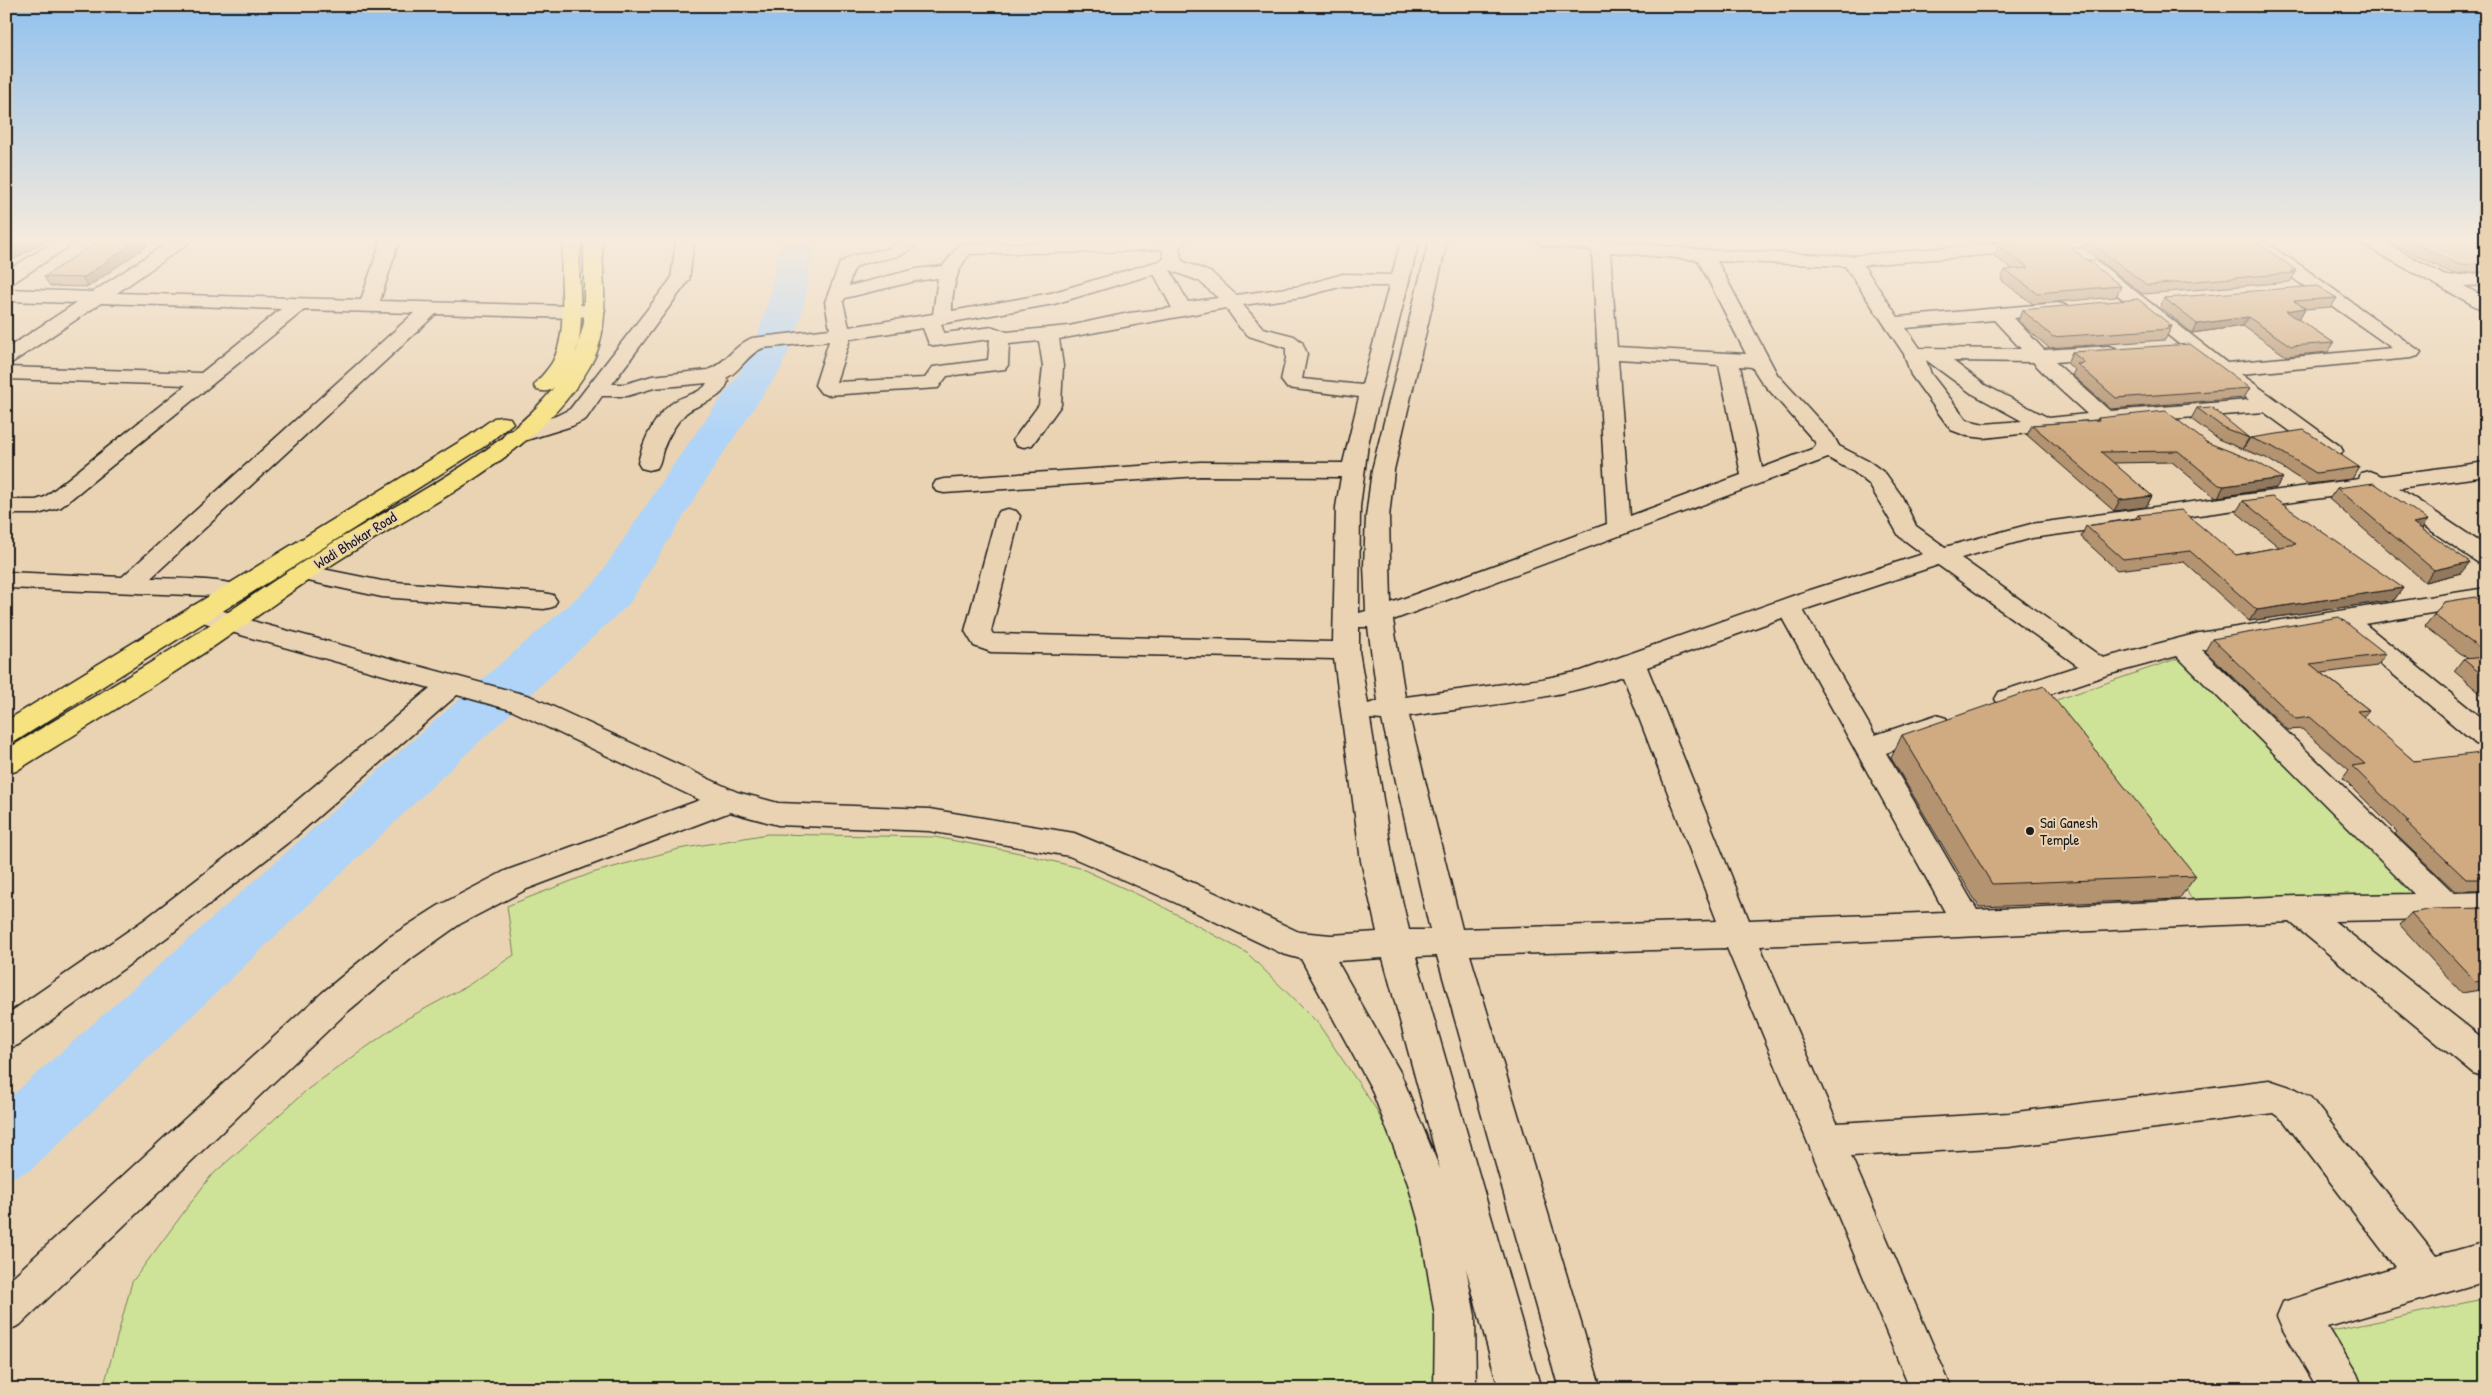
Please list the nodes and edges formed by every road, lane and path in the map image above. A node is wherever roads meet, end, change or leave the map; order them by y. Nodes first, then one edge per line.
1 (82, 306) edge
2 (297, 306) edge
3 (372, 306) edge
4 (581, 306) edge
5 (584, 306) edge
6 (660, 306) edge
7 (835, 306) edge
8 (939, 306) edge
9 (1006, 306) edge
10 (1181, 306) edge
11 (1203, 306) edge
12 (1235, 306) edge
13 (1394, 306) edge
14 (1422, 306) edge
15 (1604, 306) edge
16 (1731, 306) edge
17 (1882, 306) edge
18 (2155, 306) edge
19 (2345, 306) edge
20 (431, 308) junction
21 (2075, 308) edge
22 (1182, 309) junction
23 (583, 311) junction
24 (1999, 314) junction
25 (936, 318) junction
26 (1893, 322) junction
27 (1048, 334) junction
28 (839, 335) junction
29 (1001, 339) junction
30 (2194, 346) junction
31 (2165, 348) edge
32 (2125, 351) edge
33 (1607, 352) junction
34 (1922, 354) junction
35 (2038, 356) junction
36 (6, 358) edge
37 (1728, 359) junction
38 (1758, 361) junction
39 (2224, 369) junction
40 (6, 373) edge
41 (712, 376) junction
42 (206, 379) junction
43 (596, 390) junction
44 (1372, 392) junction
45 (2268, 405) junction
46 (2166, 413) junction
47 (2105, 418) junction
48 (2045, 424) junction
49 (2188, 429) edge
50 (514, 437) junction
51 (1024, 440) dead end
52 (1826, 449) junction
53 (649, 463) dead end
54 (2486, 469) edge
55 (1353, 470) junction
56 (2278, 477) edge
57 (1753, 479) junction
58 (2375, 482) junction
59 (944, 486) dead end
60 (2301, 492) junction
61 (6, 507) edge
62 (1008, 516) dead end
63 (1619, 529) junction
64 (1941, 556) junction
65 (2486, 557) edge
66 (304, 573) junction
67 (6, 580) edge
68 (128, 585) junction
69 (235, 592) junction
70 (2486, 596) edge
71 (544, 601) dead end
72 (1789, 608) junction
73 (200, 612) junction
74 (1380, 616) junction
75 (2342, 618) junction
76 (233, 621) junction
77 (1346, 637) junction
78 (2182, 646) junction
79 (1632, 663) junction
80 (2099, 668) junction
81 (466, 688) junction
82 (1988, 707) edge
83 (1393, 710) junction
84 (1355, 712) junction
85 (1961, 716) edge
86 (6, 734) edge
87 (2486, 736) edge
88 (1869, 748) junction
89 (6, 764) edge
90 (729, 801) junction
91 (2486, 905) edge
92 (2447, 906) junction
93 (2296, 909) junction
94 (1968, 924) junction
95 (1738, 934) junction
96 (1449, 943) junction
97 (1396, 944) junction
98 (1311, 946) junction
99 (6, 1034) edge
100 (2486, 1062) edge
101 (1826, 1141) junction
102 (2486, 1261) edge
103 (2427, 1278) junction
104 (6, 1312) edge
105 (1455, 1389) edge
106 (1520, 1389) edge
107 (1580, 1389) edge
108 (1931, 1389) edge
109 (2342, 1389) edge

1 - 36 street
2 - 42 street
3 - 20 street
4 - 23 main road, Wadi Bhokar Road
5 - 23 main road, Wadi Bhokar Road
6 - 43 street
7 - 28 street
8 - 25 street
9 - 25 street
10 - 22 street
11 - 22 street
12 - 44 street
13 - 44 street
14 - 74 street
15 - 33 street
16 - 38 street
17 - 26 street
18 - 30 street
19 - 39 street
20 - 23 street
20 - 68 street
21 - 24 street
22 - 27 street
23 - 50 main road, Wadi Bhokar Road
23 - 69 main road, Wadi Bhokar Road
24 - 26 street
24 - 35 street
25 - 28 street
25 - 29 street
26 - 34 street
27 - 29 street
27 - 51 street
28 - 29 street
28 - 41 street
30 - 31 street
30 - 39 street
32 - 35 street
33 - 37 street
33 - 63 street
34 - 35 street
34 - 48 street
34 - 48 street
35 - 47 street
37 - 38 street
37 - 57 street
38 - 52 street
39 - 45 street
40 - 42 street
41 - 43 street
41 - 53 street
42 - 61 street
43 - 50 street
44 - 55 street
45 - 46 street
45 - 58 street
46 - 47 street
46 - 49 street
47 - 48 street
50 - 66 main road, Wadi Bhokar Road
52 - 57 street
52 - 64 street
54 - 58 street
55 - 59 street
55 - 77 street
56 - 60 street
57 - 63 street
58 - 60 street
58 - 65 street
60 - 64 street
62 - 77 street
63 - 74 street
64 - 72 street
64 - 80 street
66 - 71 street
66 - 76 main road, Wadi Bhokar Road
67 - 68 street
68 - 69 street
69 - 73 main road, Wadi Bhokar Road
70 - 75 street
72 - 79 street
72 - 88 street
73 - 76 street
73 - 86 main road, Wadi Bhokar Road
74 - 77 street
74 - 83 street
75 - 78 street
75 - 87 street
76 - 81 street
76 - 89 main road, Wadi Bhokar Road
77 - 84 street
78 - 80 street
78 - 92 street
79 - 83 street
79 - 95 street
80 - 82 street
81 - 90 street
81 - 99 street
83 - 84 street
83 - 96 street
84 - 97 street
85 - 88 street
88 - 94 street
90 - 98 street
90 - 104 street
91 - 92 street
92 - 93 street
93 - 94 street
93 - 100 street
94 - 95 street
95 - 96 street
95 - 101 street
96 - 97 street
96 - 107 street
97 - 98 street
97 - 106 street
98 - 105 street
101 - 103 street
101 - 108 street
102 - 103 street
103 - 109 street

